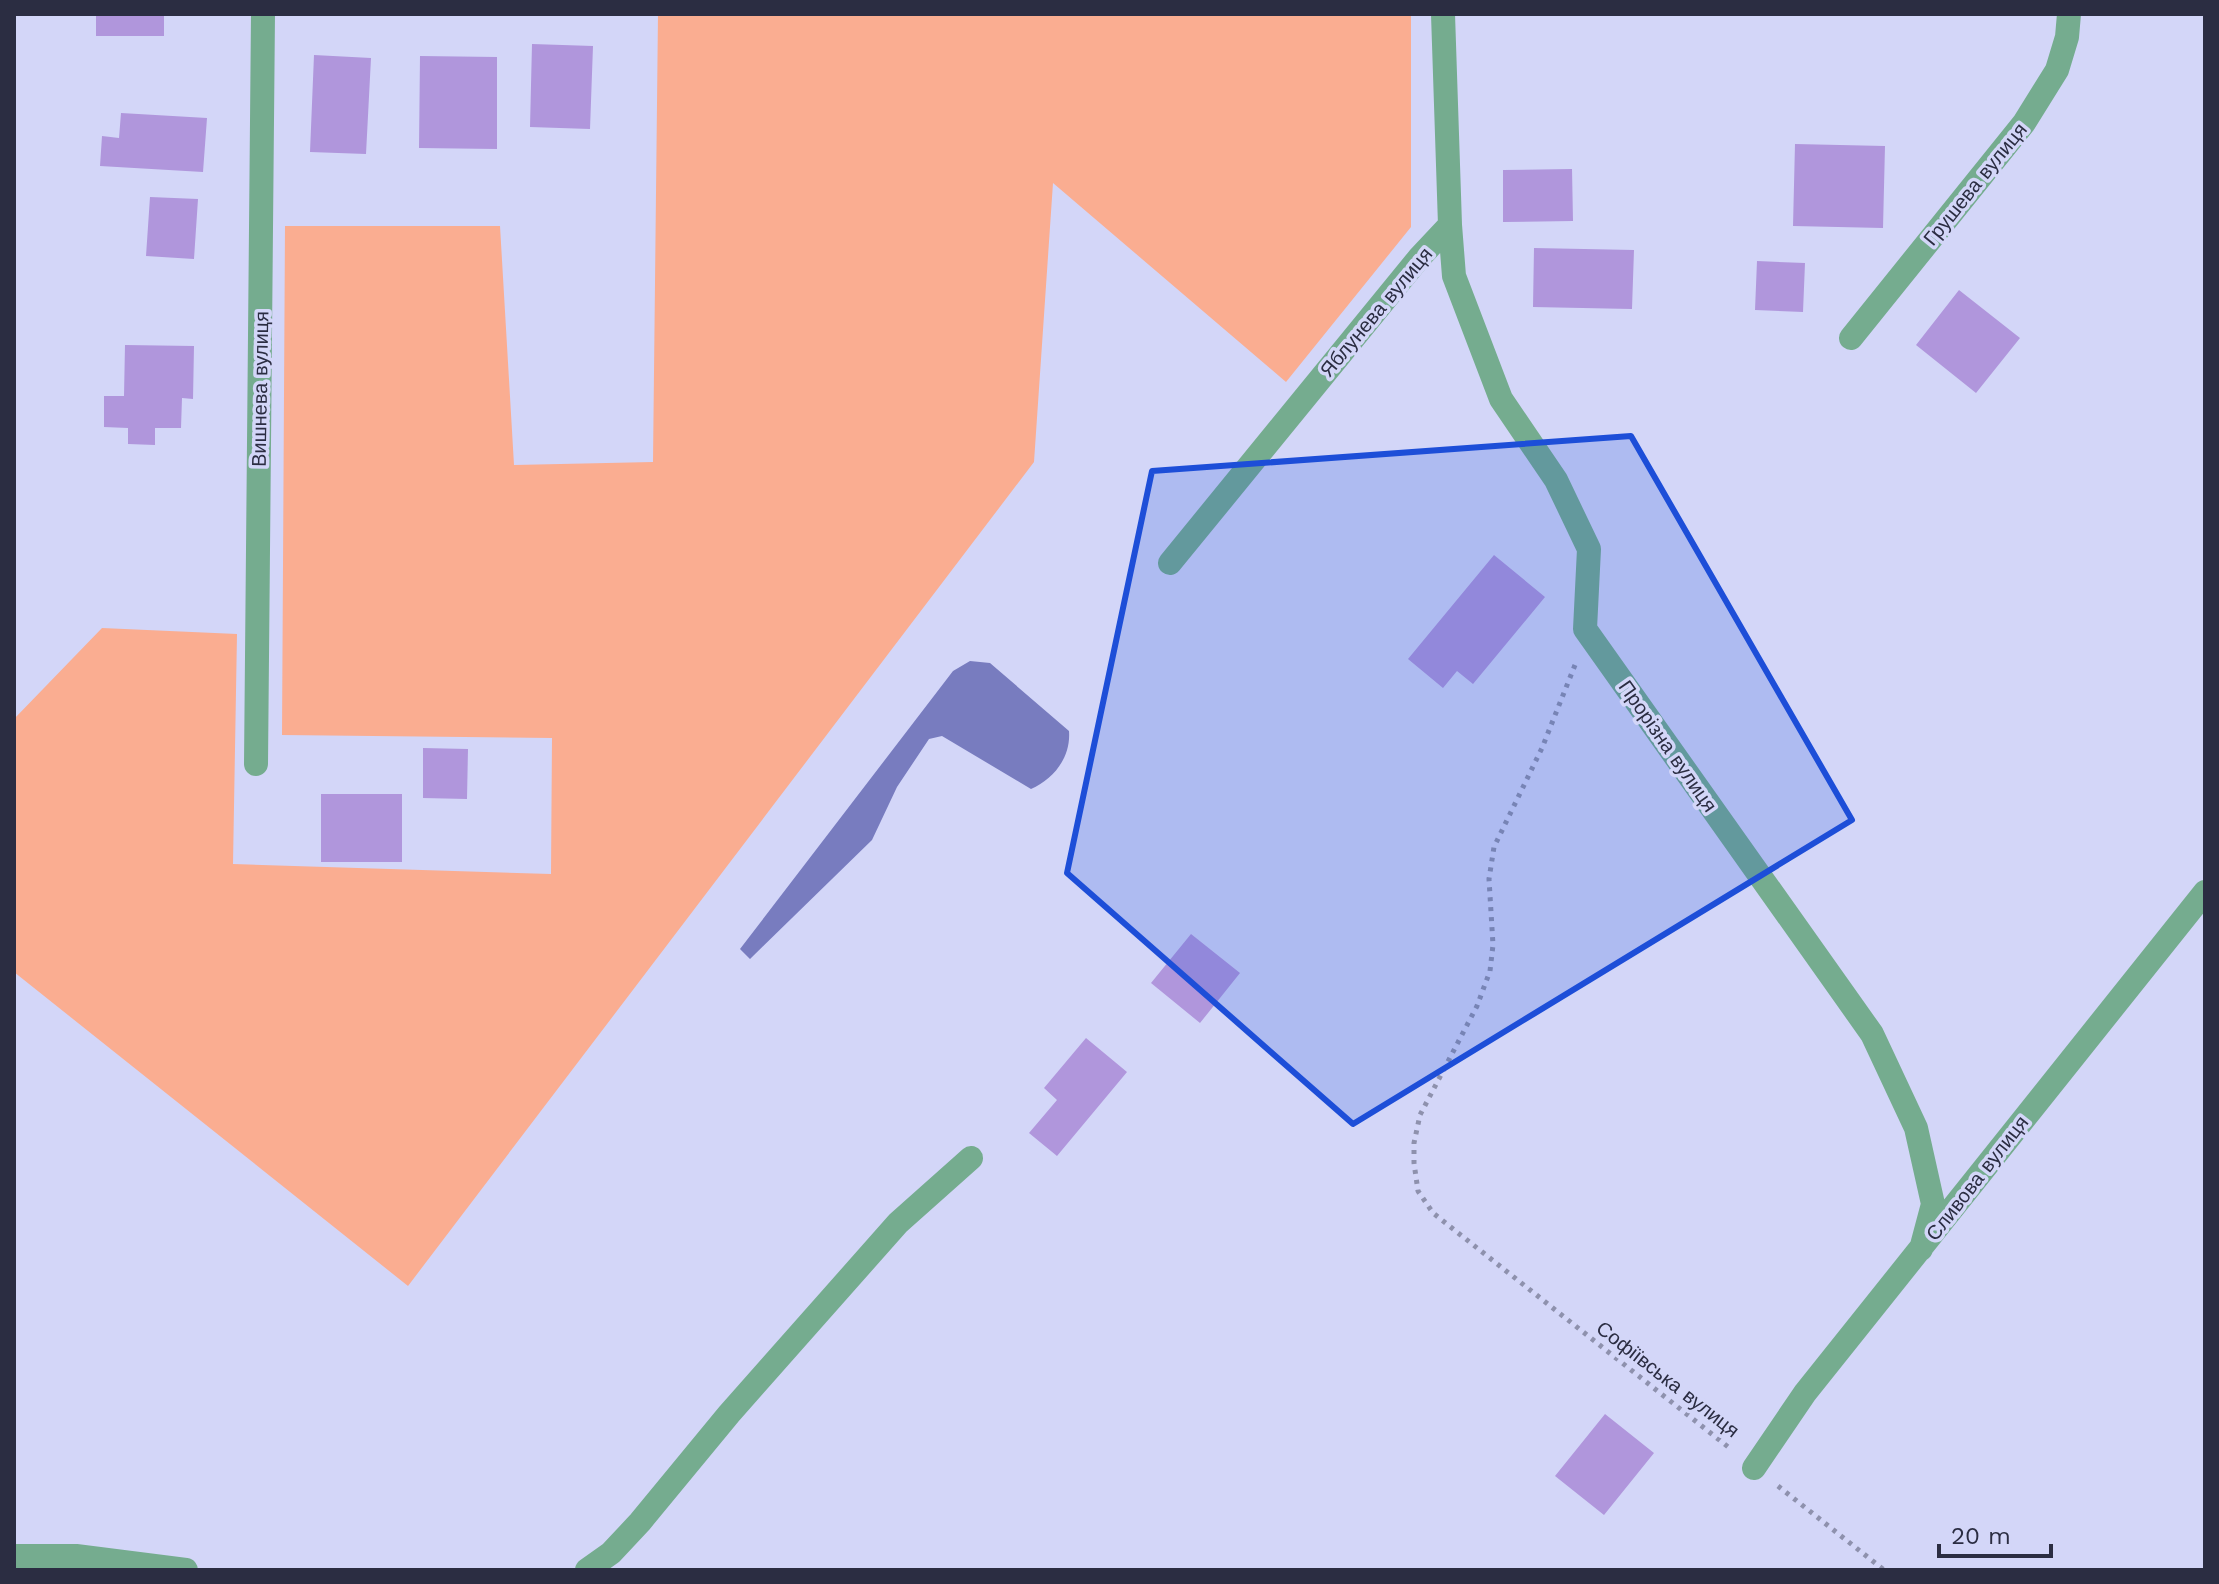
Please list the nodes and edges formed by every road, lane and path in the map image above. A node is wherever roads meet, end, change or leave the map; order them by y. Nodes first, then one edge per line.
1 (263, 14) edge
2 (1443, 14) edge
3 (2069, 14) edge
4 (1450, 225) junction
5 (1851, 338) dead end
6 (1170, 563) dead end
7 (1585, 629) junction
8 (256, 764) dead end
9 (2205, 892) edge
10 (971, 1158) dead end
11 (1921, 1249) junction
12 (1754, 1468) junction
13 (14, 1556) edge
14 (186, 1570) edge
15 (587, 1570) edge
16 (1884, 1570) edge

1 - 8 street, Вишнева вулиця
2 - 4 street
3 - 5 street, Грушева вулиця
4 - 6 street, Яблунева вулиця
4 - 7 street
7 - 11 street, Прорізна вулиця
7 - 12 path, Софіївська вулиця
9 - 11 street, Сливова вулиця
10 - 15 street
11 - 12 street, Сливова вулиця
12 - 16 path, Софіївська вулиця
13 - 14 street

